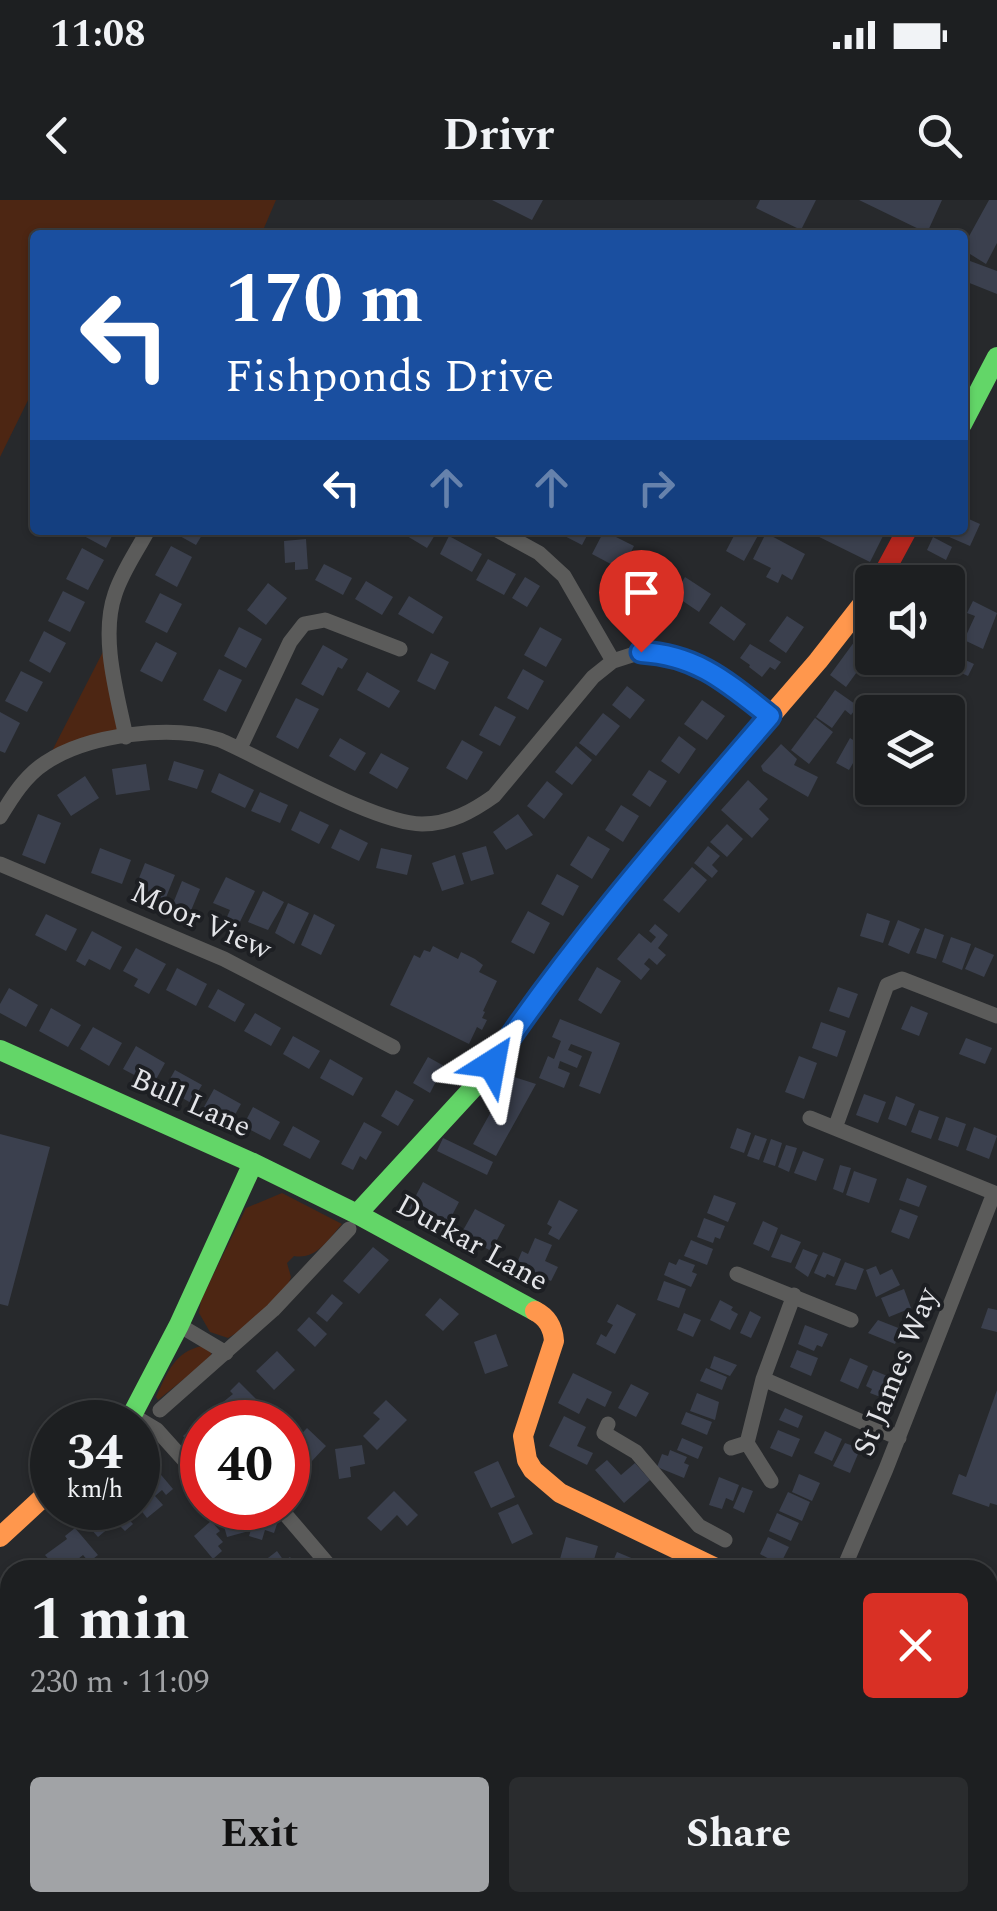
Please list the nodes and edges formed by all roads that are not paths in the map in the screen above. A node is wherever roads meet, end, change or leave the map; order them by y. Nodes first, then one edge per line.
1 (997, 357) edge
2 (968, 413) edge
3 (145, 535) edge
4 (506, 535) edge
5 (905, 535) edge
6 (888, 565) edge
7 (855, 613) edge
8 (402, 650) dead end
9 (613, 661) junction
10 (770, 716) junction
11 (126, 737) junction
12 (240, 748) junction
13 (0, 817) edge
14 (0, 864) edge
15 (997, 1016) edge
16 (393, 1047) dead end
17 (0, 1050) edge
18 (810, 1118) dead end
19 (836, 1128) junction
20 (252, 1163) junction
21 (996, 1193) edge
22 (353, 1222) junction
23 (294, 1261) dead end
24 (309, 1274) junction
25 (737, 1274) dead end
26 (794, 1295) junction
27 (851, 1320) dead end
28 (179, 1325) junction
29 (226, 1353) junction
30 (763, 1379) junction
31 (138, 1400) edge
32 (160, 1410) dead end
33 (608, 1424) dead end
34 (160, 1433) edge
35 (899, 1438) junction
36 (180, 1456) edge
37 (771, 1481) dead end
38 (30, 1509) edge
39 (699, 1526) junction
40 (301, 1531) joint
41 (0, 1537) edge
42 (726, 1540) dead end
43 (287, 1544) dead end
44 (684, 1554) junction
45 (325, 1560) edge
46 (698, 1560) edge
47 (847, 1560) edge

1 - 2 street
3 - 11 street
4 - 9 street
5 - 6 street
7 - 10 street
8 - 12 street
9 - 10 street
9 - 12 street
10 - 22 street
11 - 12 street
11 - 13 street
14 - 16 street, Moor View
15 - 19 street
17 - 20 street, Bull Lane
18 - 19 street
19 - 21 street
20 - 22 street, Bull Lane
20 - 28 street
21 - 35 street, St James Way
22 - 24 street
22 - 44 street, Durkar Lane
23 - 24 street
24 - 29 street
25 - 26 street
26 - 27 street
26 - 30 street
28 - 29 street
28 - 31 street
29 - 32 street
30 - 35 street
30 - 37 street
33 - 39 street
34 - 36 street
35 - 47 street, St James Way
38 - 41 street
39 - 42 street
39 - 44 street
40 - 43 street
40 - 45 street
44 - 46 street, Durkar Lane

